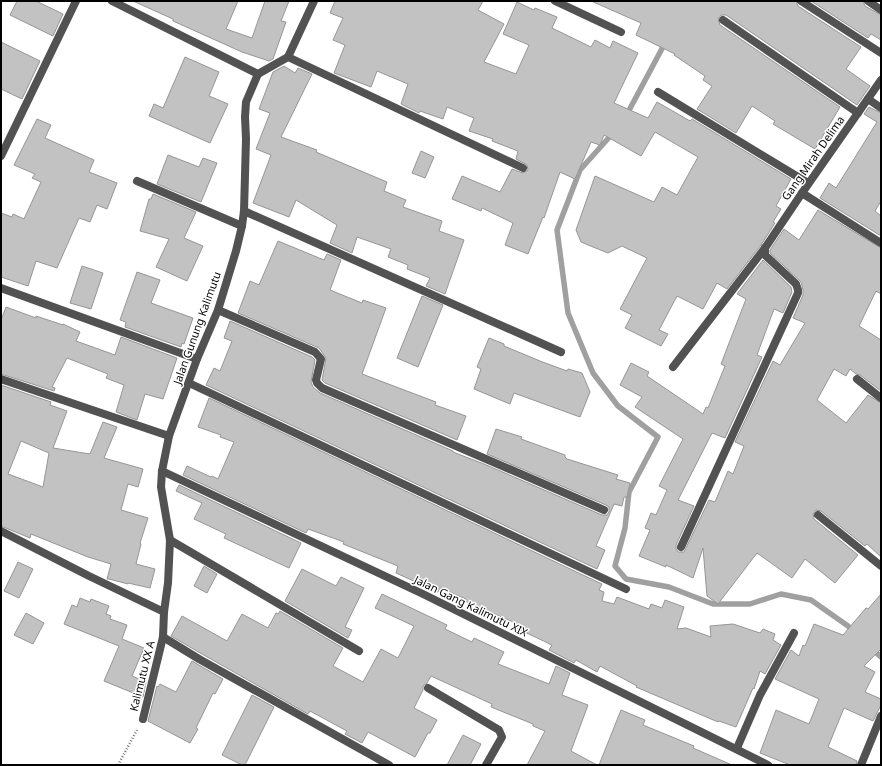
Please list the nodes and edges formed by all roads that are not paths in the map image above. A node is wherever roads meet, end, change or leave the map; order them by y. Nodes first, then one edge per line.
1 (76, 1) edge
2 (112, 1) edge
3 (314, 1) edge
4 (555, 1) edge
5 (801, 1) edge
6 (868, 1) edge
7 (881, 10) edge
8 (723, 20) dead end
9 (621, 32) dead end
10 (881, 53) edge
11 (288, 57) junction
12 (258, 74) junction
13 (881, 80) edge
14 (658, 92) dead end
15 (868, 99) junction
16 (881, 108) edge
17 (858, 113) junction
18 (1, 156) edge
19 (523, 168) dead end
20 (137, 181) dead end
21 (808, 183) junction
22 (802, 193) junction
23 (244, 211) junction
24 (242, 226) junction
25 (881, 243) edge
26 (764, 248) junction
27 (1, 288) edge
28 (218, 310) junction
29 (561, 352) dead end
30 (197, 359) junction
31 (673, 367) dead end
32 (1, 379) edge
33 (857, 379) dead end
34 (189, 383) junction
35 (881, 398) edge
36 (168, 436) junction
37 (162, 471) junction
38 (604, 510) dead end
39 (818, 515) dead end
40 (1, 531) edge
41 (170, 540) junction
42 (681, 547) dead end
43 (881, 566) edge
44 (626, 589) dead end
45 (164, 612) junction
46 (794, 633) dead end
47 (163, 637) junction
48 (360, 651) dead end
49 (428, 688) dead end
50 (881, 716) edge
51 (143, 720) road end
52 (737, 748) junction
53 (389, 765) edge
54 (486, 765) edge
55 (768, 765) edge
56 (861, 765) edge

1 - 18 street
2 - 12 street
3 - 11 street
4 - 9 street
5 - 10 street
6 - 7 street
8 - 17 street
11 - 12 street
11 - 19 street
12 - 23 street, Jalan Gunung Kalimutu
13 - 15 street, Gang Mirah Delima
14 - 21 street
15 - 16 street
15 - 17 street, Gang Mirah Delima
17 - 21 street, Gang Mirah Delima
20 - 24 street
21 - 22 street, Gang Mirah Delima
22 - 25 street
22 - 26 street, Gang Mirah Delima
23 - 24 street, Jalan Gunung Kalimutu
23 - 29 street
24 - 28 street, Jalan Gunung Kalimutu
26 - 31 street, Gang Mirah Delima
26 - 42 street
27 - 30 street
28 - 30 street, Jalan Gunung Kalimutu
28 - 38 street
30 - 34 street, Jalan Gunung Kalimutu
32 - 36 street
33 - 35 street
34 - 36 street, Jalan Gunung Kalimutu
34 - 44 street
36 - 37 street, Jalan Gunung Kalimutu
37 - 41 street, Jalan Gunung Kalimutu
37 - 52 street, Jalan Gang Kalimutu XIX
39 - 43 street
40 - 45 street
41 - 45 street, Jalan Gunung Kalimutu
41 - 48 street
45 - 47 street, Jalan Gunung Kalimutu
46 - 52 street
47 - 51 street, Kalimutu XX A
47 - 53 street
49 - 54 street
50 - 56 street
52 - 55 street, Jalan Gang Kalimutu XIX

